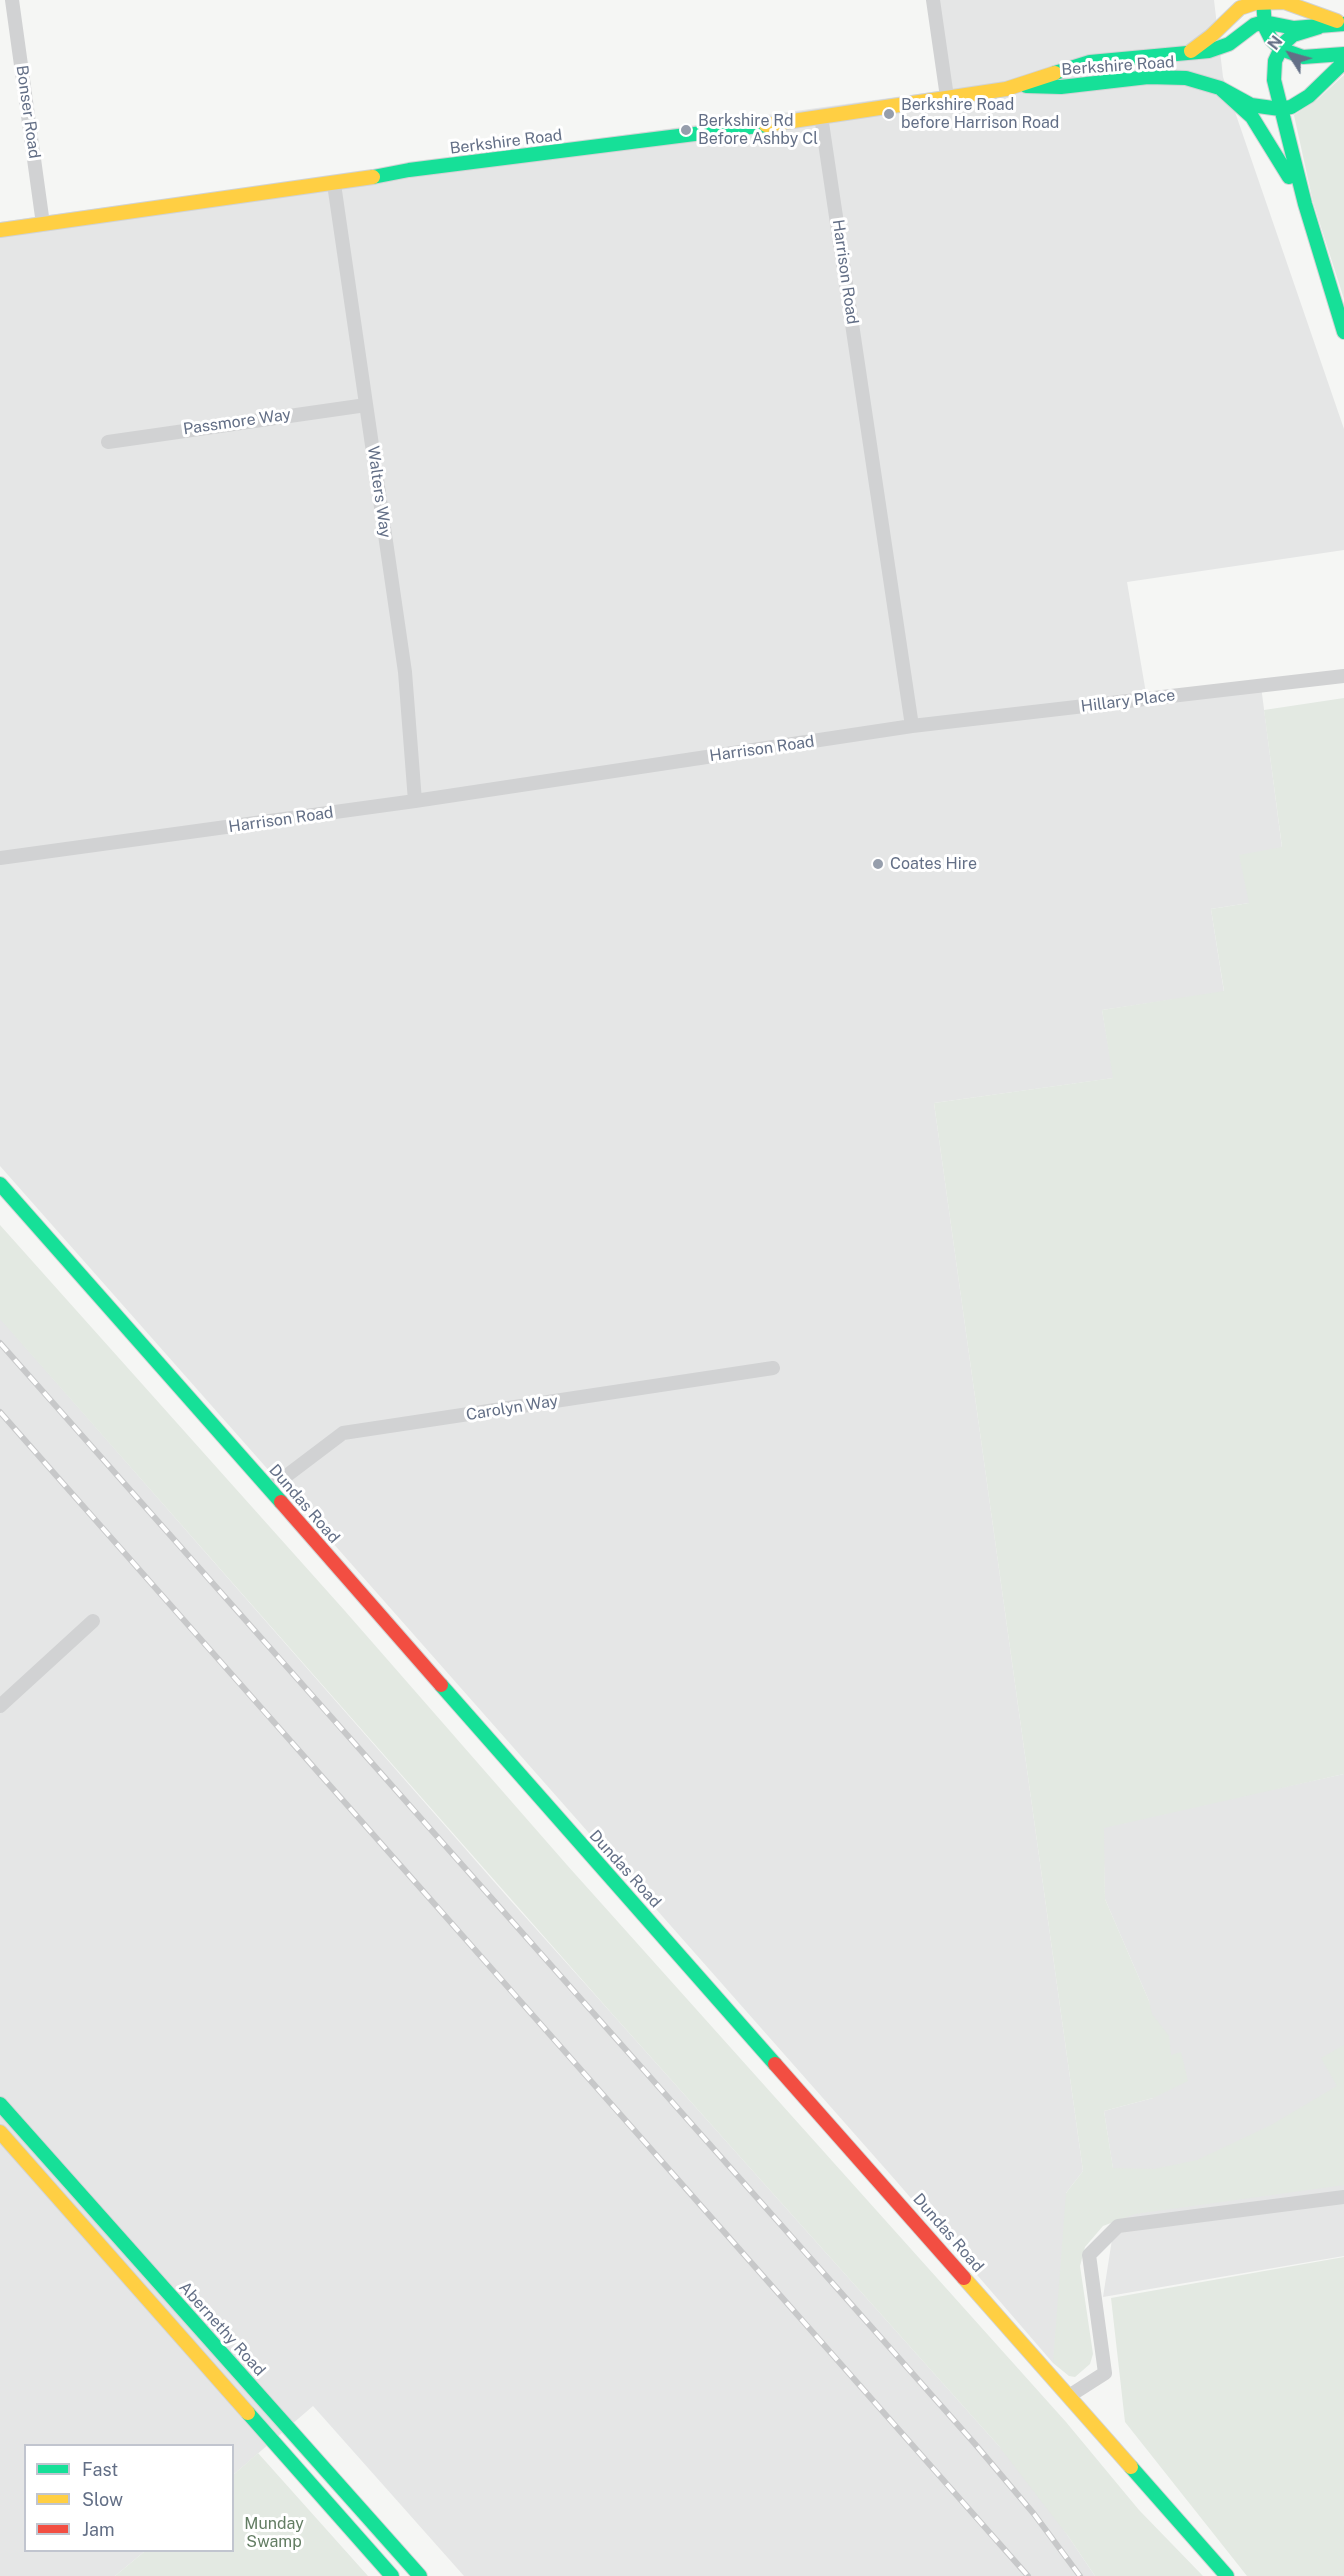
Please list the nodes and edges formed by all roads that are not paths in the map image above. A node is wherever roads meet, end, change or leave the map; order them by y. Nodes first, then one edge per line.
1 (12, 0) edge
2 (933, 0) edge
3 (1255, 2) edge
4 (1264, 22) junction
5 (1344, 23) edge
6 (1318, 27) junction
7 (1280, 47) junction
8 (1189, 52) junction
9 (1344, 54) edge
10 (1344, 62) edge
11 (1015, 85) junction
12 (1220, 88) junction
13 (947, 97) junction
14 (1280, 109) junction
15 (821, 116) junction
16 (334, 184) junction
17 (1305, 204) junction
18 (43, 224) junction
19 (0, 230) edge
20 (1344, 332) edge
21 (366, 405) junction
22 (108, 442) dead end
23 (1344, 676) edge
24 (912, 726) junction
25 (415, 801) junction
26 (0, 858) edge
27 (0, 1184) edge
28 (773, 1368) dead end
29 (269, 1489) junction
30 (93, 1621) dead end
31 (0, 1706) edge
32 (0, 2104) edge
33 (0, 2132) edge
34 (1344, 2197) edge
35 (1069, 2396) junction
36 (393, 2576) edge
37 (420, 2576) edge
38 (1227, 2576) edge

1 - 18 street, Bonser Road
2 - 13 street
3 - 4 main road
3 - 5 main road
3 - 8 main road, Berkshire Road
4 - 6 main road
4 - 7 main road
4 - 8 main road, Berkshire Road
5 - 6 main road
6 - 7 main road
7 - 9 main road
7 - 14 main road
8 - 11 main road, Berkshire Road
10 - 14 main road
11 - 12 main road, Berkshire Road
11 - 13 main road, Berkshire Road
12 - 14 main road, Berkshire Road
12 - 17 main road
13 - 15 main road, Berkshire Road
14 - 17 main road
15 - 16 main road, Berkshire Road
15 - 24 street, Harrison Road
16 - 18 main road, Berkshire Road
16 - 21 street, Walters Way
17 - 20 main road
18 - 19 main road, Berkshire Road
21 - 22 street, Passmore Way
21 - 25 street, Walters Way
23 - 24 street, Hillary Place
24 - 25 street, Harrison Road
25 - 26 street, Harrison Road
27 - 29 main road, Dundas Road
28 - 29 street, Carolyn Way
29 - 35 main road, Dundas Road
30 - 31 street
32 - 37 main road, Abernethy Road
33 - 36 main road
34 - 35 street
35 - 38 main road, Dundas Road

